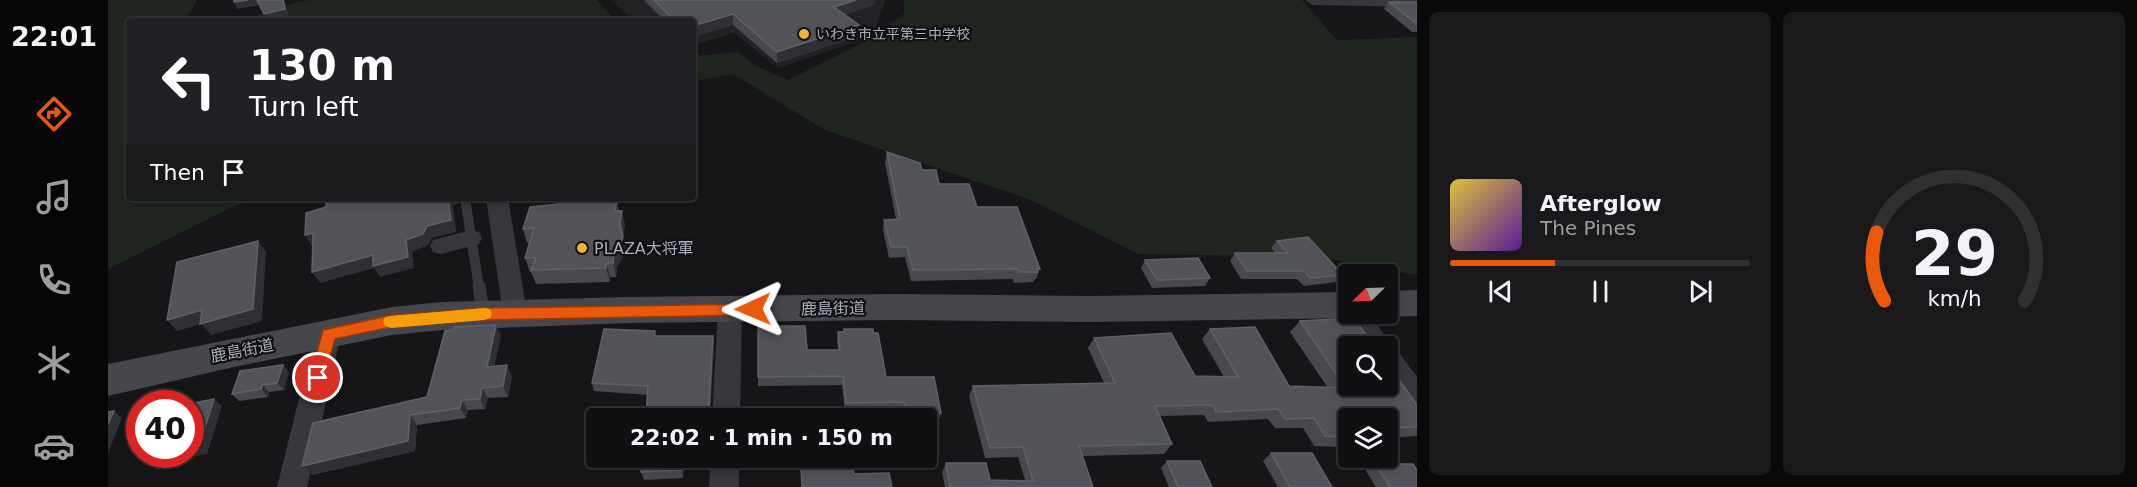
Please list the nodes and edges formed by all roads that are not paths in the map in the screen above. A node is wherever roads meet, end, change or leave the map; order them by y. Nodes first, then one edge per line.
1 (1313, 0) edge
2 (1417, 2) edge
3 (465, 201) edge
4 (497, 201) edge
5 (471, 238) junction
6 (434, 246) dead end
7 (1417, 303) edge
8 (1398, 304) edge
9 (1338, 305) edge
10 (730, 310) junction
11 (499, 314) junction
12 (1362, 324) edge
13 (328, 334) junction
14 (1371, 336) edge
15 (1398, 372) edge
16 (108, 380) edge
17 (1417, 398) edge
18 (726, 408) edge
19 (725, 468) edge
20 (292, 487) edge
21 (724, 487) edge

1 - 2 street
3 - 5 lane
4 - 11 street
5 - 6 street
5 - 11 lane
7 - 8 street
9 - 10 street, 鹿島街道
10 - 11 street, 鹿島街道
10 - 18 street
11 - 13 street, 鹿島街道
12 - 14 street
13 - 16 street, 鹿島街道
13 - 20 street
15 - 17 street
19 - 21 street

